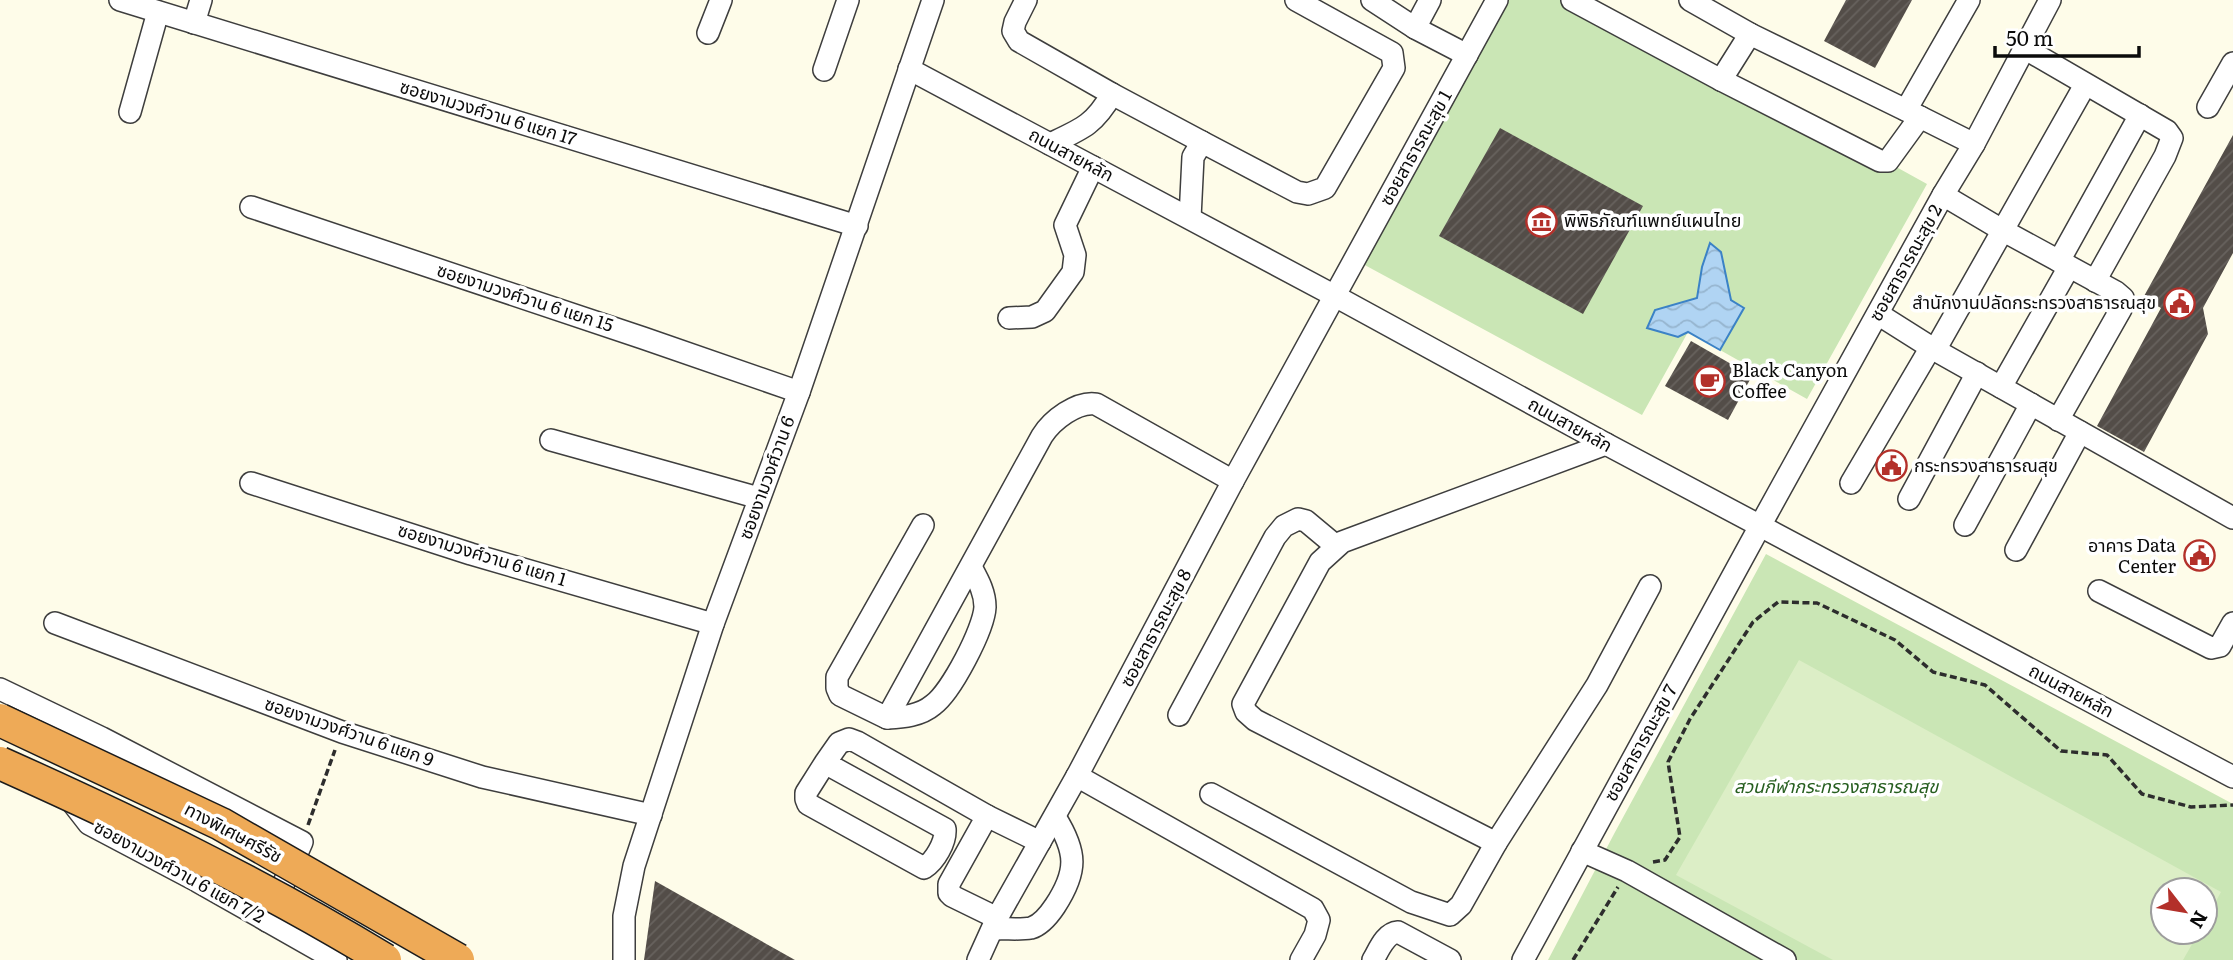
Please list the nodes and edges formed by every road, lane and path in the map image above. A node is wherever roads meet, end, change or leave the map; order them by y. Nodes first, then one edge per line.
1 (120, 0) edge
2 (201, 0) edge
3 (720, 0) edge
4 (848, 0) edge
5 (933, 0) edge
6 (1026, 0) edge
7 (1296, 0) edge
8 (1372, 0) edge
9 (1430, 0) edge
10 (1497, 0) edge
11 (1572, 0) edge
12 (1690, 0) edge
13 (1969, 0) edge
14 (2050, 0) edge
15 (159, 12) junction
16 (194, 23) junction
17 (1415, 27) junction
18 (708, 33) dead end
19 (1750, 34) junction
20 (2024, 48) junction
21 (1467, 55) junction
22 (2233, 63) edge
23 (909, 69) junction
24 (824, 70) dead end
25 (1721, 80) junction
26 (2085, 85) junction
27 (1112, 94) junction
28 (2208, 107) dead end
29 (130, 112) dead end
30 (1913, 113) junction
31 (2140, 115) junction
32 (1202, 142) junction
33 (1050, 144) junction
34 (1974, 144) junction
35 (1093, 167) junction
36 (1943, 195) junction
37 (251, 207) dead end
38 (1190, 218) junction
39 (857, 226) junction
40 (2002, 230) junction
41 (2064, 264) junction
42 (2095, 281) junction
43 (1335, 296) junction
44 (1878, 314) junction
45 (1009, 317) dead end
46 (1933, 349) junction
47 (1977, 373) junction
48 (2001, 387) junction
49 (799, 392) junction
50 (2031, 404) junction
51 (2059, 419) junction
52 (2080, 432) junction
53 (551, 440) dead end
54 (1606, 444) junction
55 (1233, 481) junction
56 (251, 483) dead end
57 (1851, 483) dead end
58 (759, 498) junction
59 (1909, 499) dead end
60 (2233, 518) edge
61 (923, 525) dead end
62 (1965, 525) dead end
63 (1760, 526) junction
64 (1336, 546) junction
65 (2016, 550) dead end
66 (971, 566) junction
67 (1650, 586) dead end
68 (2099, 591) dead end
69 (55, 623) dead end
70 (2233, 623) edge
71 (713, 624) junction
72 (0, 689) edge
73 (1179, 715) dead end
74 (887, 718) junction
75 (0, 720) edge
76 (342, 732) junction
77 (0, 747) edge
78 (0, 763) edge
79 (825, 763) junction
80 (1077, 776) junction
81 (2233, 778) edge
82 (1211, 794) dead end
83 (2233, 805) edge
84 (651, 815) junction
85 (986, 816) junction
86 (1055, 817) junction
87 (1680, 837) dead end
88 (302, 842) junction
89 (1040, 842) junction
90 (1496, 843) junction
91 (1583, 851) junction
92 (267, 921) junction
93 (995, 923) junction
94 (1439, 958) edge
95 (336, 960) edge
96 (385, 960) edge
97 (458, 960) edge
98 (624, 960) edge
99 (978, 960) edge
100 (1301, 960) edge
101 (1373, 960) edge
102 (1523, 960) edge
103 (1785, 960) edge

1 - 15 street, ซอยงามวงศ์วาน 6 แยก 17
2 - 16 street
3 - 18 street
4 - 24 street
5 - 23 street, ซอยงามวงศ์วาน 6
6 - 27 street
7 - 32 street
8 - 17 street
9 - 17 street
10 - 21 street, ซอยสาธารณะสุข 1
11 - 25 street
12 - 19 street
13 - 30 street
14 - 20 street, ซอยสาธารณะสุข 2
15 - 16 street, ซอยงามวงศ์วาน 6 แยก 17
15 - 29 street
16 - 39 street, ซอยงามวงศ์วาน 6 แยก 17
17 - 21 street
19 - 25 street
19 - 30 street
20 - 26 street
20 - 34 street, ซอยสาธารณะสุข 2
21 - 43 street, ซอยสาธารณะสุข 1
22 - 28 street
23 - 33 street, ถนนสายหลัก
23 - 39 street, ซอยงามวงศ์วาน 6
25 - 30 street
26 - 31 street
26 - 40 street
27 - 32 street
27 - 33 street
30 - 34 street
31 - 41 street
31 - 42 street
32 - 38 street
33 - 35 street, ถนนสายหลัก
34 - 36 street, ซอยสาธารณะสุข 2
35 - 38 street, ถนนสายหลัก
35 - 45 street
36 - 40 street
36 - 44 street, ซอยสาธารณะสุข 2
37 - 49 street, ซอยงามวงศ์วาน 6 แยก 15
38 - 43 street, ถนนสายหลัก
39 - 49 street, ซอยงามวงศ์วาน 6
40 - 41 street
40 - 46 street
41 - 42 street
41 - 48 street
42 - 51 street
43 - 54 street, ถนนสายหลัก
43 - 55 street, ซอยสาธารณะสุข 8
44 - 46 street
44 - 63 street, ซอยสาธารณะสุข 2
46 - 47 street
46 - 57 street
47 - 48 street
47 - 59 street
48 - 50 street
49 - 58 street, ซอยงามวงศ์วาน 6
50 - 51 street
50 - 62 street
51 - 52 street
52 - 60 street
52 - 65 street
53 - 58 street
54 - 63 street, ถนนสายหลัก
54 - 64 street
55 - 66 street
55 - 80 street, ซอยสาธารณะสุข 8
56 - 71 street, ซอยงามวงศ์วาน 6 แยก 1
58 - 71 street, ซอยงามวงศ์วาน 6
61 - 74 street
63 - 81 street, ถนนสายหลัก
63 - 91 street, ซอยสาธารณะสุข 7
64 - 73 street
64 - 90 street
66 - 74 street
66 - 74 street
67 - 90 street
68 - 70 street
69 - 76 street, ซอยงามวงศ์วาน 6 แยก 9
71 - 84 street, ซอยงามวงศ์วาน 6
72 - 88 street
75 - 97 highway, ทางพิเศษศรีรัช, bridge
76 - 84 street, ซอยงามวงศ์วาน 6 แยก 9
76 - 88 path
77 - 92 street, ซอยงามวงศ์วาน 6 แยก 7/2
78 - 96 highway, ทางพิเศษศรีรัช, bridge
79 - 79 street
79 - 85 street
80 - 86 street, ซอยสาธารณะสุข 8
80 - 100 street
82 - 90 street
83 - 87 path
84 - 98 street, ซอยงามวงศ์วาน 6
85 - 89 street
85 - 93 street
86 - 89 street, ซอยสาธารณะสุข 8
86 - 93 street
88 - 92 street
89 - 93 street, ซอยสาธารณะสุข 8
91 - 102 street, ซอยสาธารณะสุข 7
91 - 103 street
92 - 95 street, ซอยงามวงศ์วาน 6 แยก 7/2
93 - 99 street, ซอยสาธารณะสุข 8
94 - 101 street

